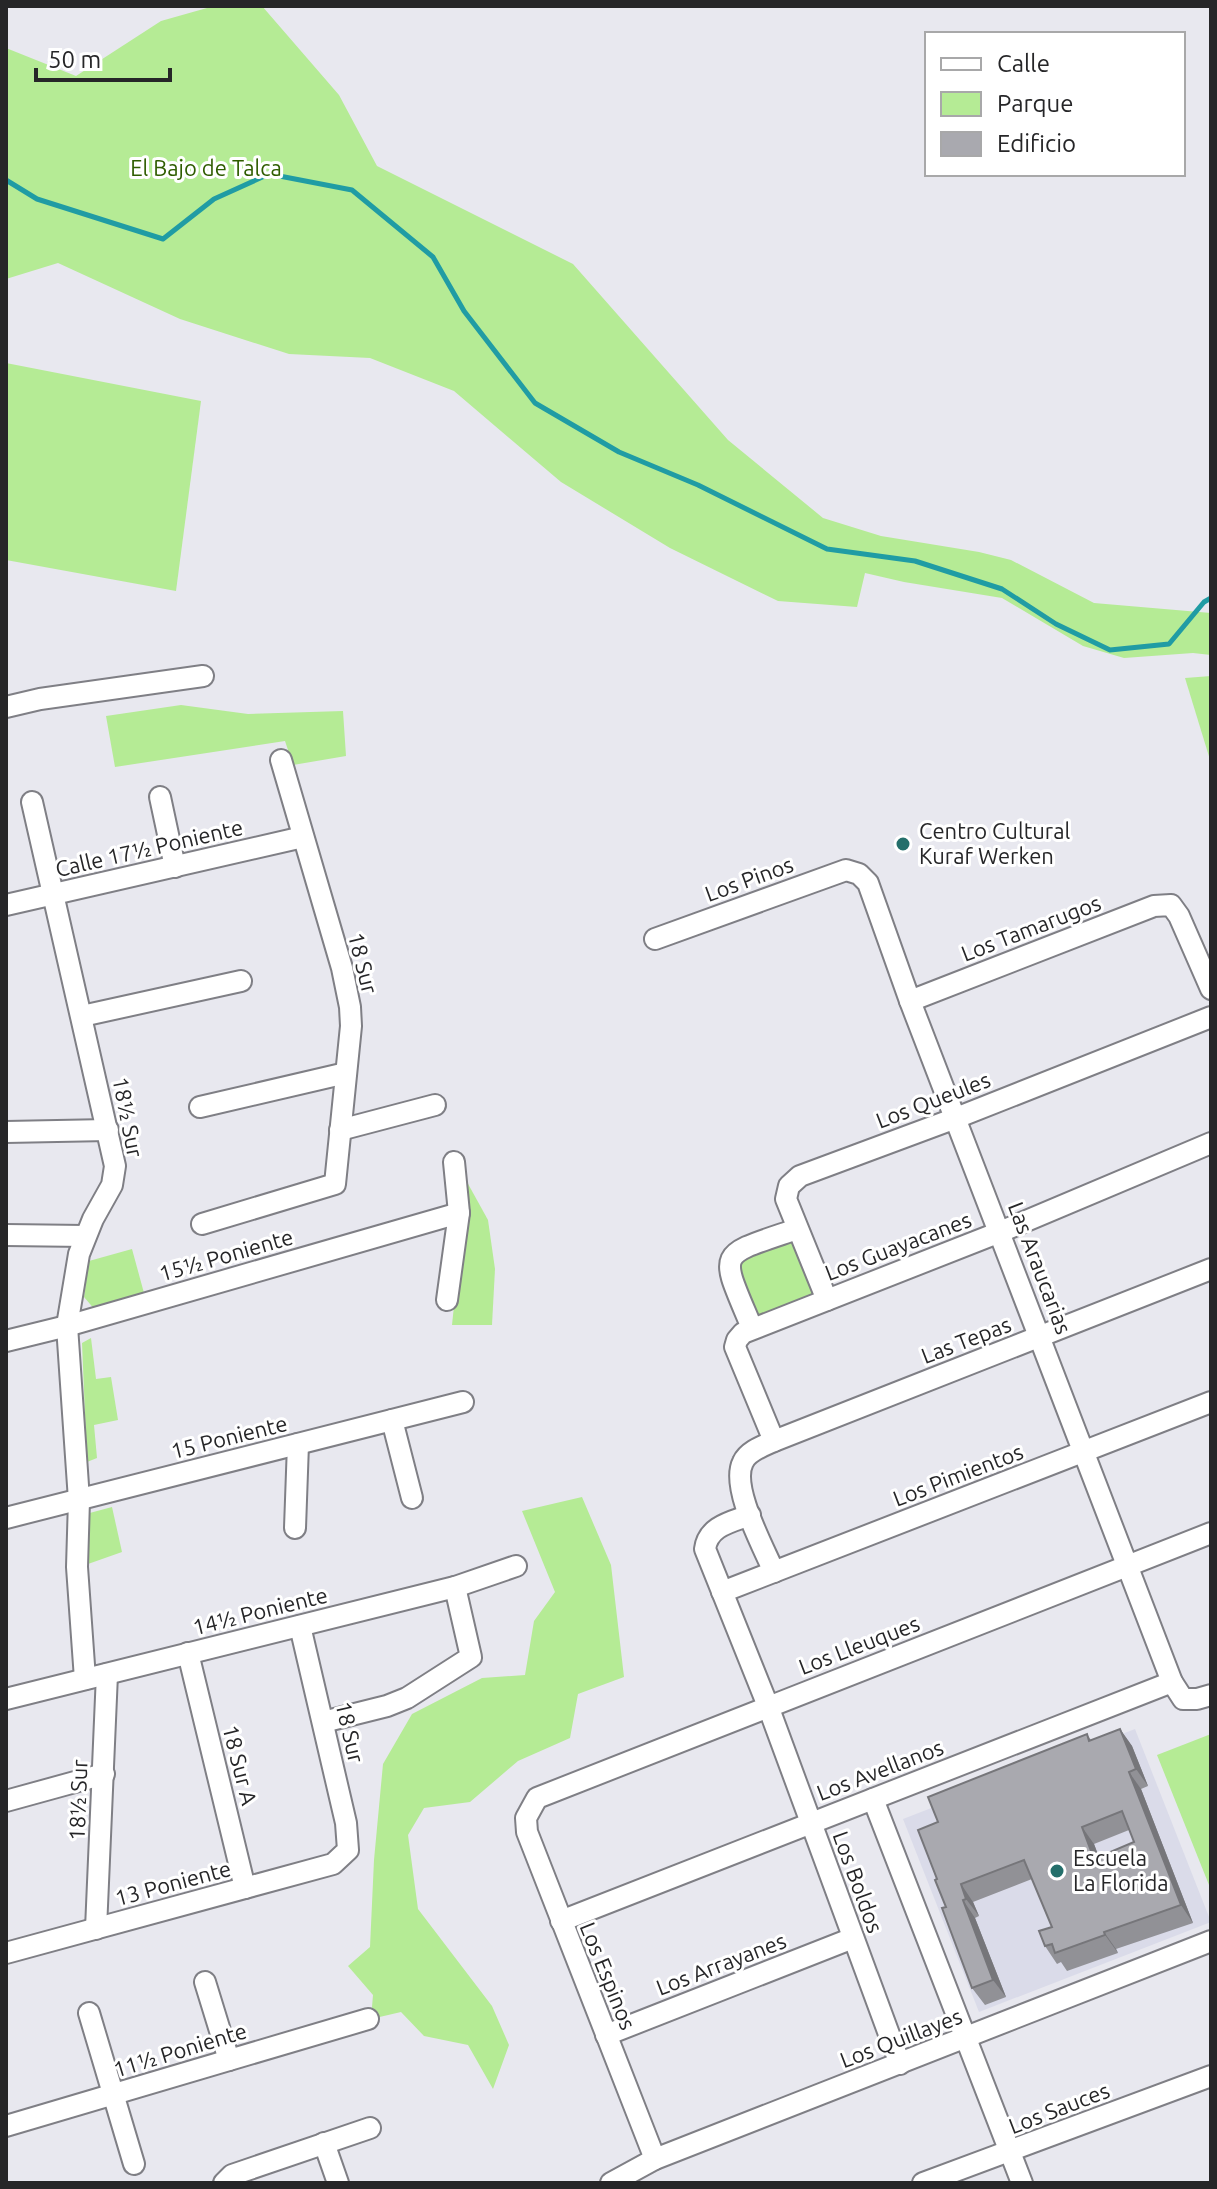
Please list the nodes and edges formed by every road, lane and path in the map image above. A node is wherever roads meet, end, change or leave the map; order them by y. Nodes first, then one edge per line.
1 (203, 676) dead end
2 (6, 690) edge
3 (40, 699) junction
4 (6, 707) edge
5 (281, 760) dead end
6 (160, 797) dead end
7 (32, 802) dead end
8 (303, 837) junction
9 (175, 867) junction
10 (859, 874) joint
11 (55, 895) junction
12 (6, 905) edge
13 (655, 939) dead end
14 (1202, 942) edge
15 (241, 981) dead end
16 (1211, 989) edge
17 (910, 1001) junction
18 (82, 1016) junction
19 (1211, 1017) edge
20 (346, 1073) junction
21 (435, 1105) dead end
22 (200, 1107) dead end
23 (956, 1118) junction
24 (108, 1130) junction
25 (340, 1130) junction
26 (6, 1132) edge
27 (1211, 1143) edge
28 (454, 1162) dead end
29 (459, 1213) junction
30 (202, 1224) dead end
31 (797, 1229) junction
32 (1000, 1232) junction
33 (6, 1235) edge
34 (85, 1236) junction
35 (1211, 1269) edge
36 (447, 1300) dead end
37 (827, 1300) junction
38 (67, 1326) junction
39 (744, 1334) junction
40 (1041, 1336) junction
41 (6, 1341) edge
42 (463, 1402) dead end
43 (1211, 1402) edge
44 (392, 1420) junction
45 (774, 1441) junction
46 (298, 1444) junction
47 (1084, 1451) junction
48 (412, 1498) dead end
49 (79, 1500) junction
50 (750, 1515) junction
51 (6, 1518) edge
52 (295, 1528) dead end
53 (1211, 1533) edge
54 (516, 1566) dead end
55 (1127, 1566) junction
56 (774, 1572) junction
57 (455, 1587) junction
58 (722, 1592) junction
59 (300, 1626) junction
60 (188, 1653) junction
61 (107, 1674) junction
62 (85, 1679) junction
63 (1172, 1682) junction
64 (1211, 1695) edge
65 (6, 1699) edge
66 (768, 1706) junction
67 (323, 1722) junction
68 (104, 1774) junction
69 (873, 1799) junction
70 (6, 1801) edge
71 (529, 1809) joint
72 (811, 1823) junction
73 (348, 1850) joint
74 (245, 1888) junction
75 (561, 1921) junction
76 (96, 1929) junction
77 (853, 1938) junction
78 (1211, 1941) edge
79 (6, 1953) edge
80 (205, 1982) dead end
81 (89, 2013) dead end
82 (368, 2019) dead end
83 (606, 2035) junction
84 (964, 2039) junction
85 (229, 2060) junction
86 (900, 2064) junction
87 (1211, 2076) edge
88 (112, 2095) junction
89 (6, 2126) edge
90 (370, 2128) dead end
91 (324, 2143) junction
92 (1010, 2153) junction
93 (655, 2159) junction
94 (134, 2164) dead end
95 (224, 2182) edge
96 (338, 2183) edge
97 (611, 2183) edge
98 (923, 2183) edge
99 (1022, 2183) edge

1 - 3 street
2 - 3 street
3 - 4 street
5 - 8 street, 18 Sur
6 - 9 street
7 - 11 street, 18½ Sur
8 - 9 street, Calle 17½ Poniente
8 - 20 street, 18 Sur
9 - 11 street, Calle 17½ Poniente
10 - 13 street, Los Pinos
10 - 17 street, Las Araucarias
11 - 12 street, Calle 17½ Poniente
11 - 18 street, 18½ Sur
14 - 16 street
14 - 17 street, Los Tamarugos
15 - 18 street
17 - 23 street, Las Araucarias
18 - 24 street, 18½ Sur
19 - 23 street, Los Queules
20 - 22 street
20 - 25 street, 18 Sur
21 - 25 street
23 - 31 street, Los Queules
23 - 32 street, Las Araucarias
24 - 26 street
24 - 34 street, 18½ Sur
25 - 30 street, 18 Sur
27 - 32 street, Los Guayacanes
28 - 29 street
29 - 36 street
29 - 38 street, 15½ Poniente
31 - 37 street, Los Queules
31 - 39 street
32 - 37 street, Los Guayacanes
32 - 40 street, Las Araucarias
33 - 34 street
34 - 38 street, 18½ Sur
35 - 40 street, Las Tepas
37 - 39 street, Los Guayacanes
38 - 41 street, 15½ Poniente
38 - 49 street, 18½ Sur
39 - 45 street
40 - 45 street, Las Tepas
40 - 47 street, Las Araucarias
42 - 44 street, 15 Poniente
43 - 47 street, Los Pimientos
44 - 46 street, 15 Poniente
44 - 48 street
45 - 50 street, Las Tepas
46 - 49 street, 15 Poniente
46 - 52 street
47 - 55 street, Las Araucarias
47 - 56 street, Los Pimientos
49 - 51 street, 15 Poniente
49 - 62 street, 18½ Sur
50 - 56 street
50 - 58 street, Los Boldos
53 - 55 street, Los Lleuques
54 - 57 street, 14½ Poniente
55 - 63 street, Las Araucarias
55 - 66 street, Los Lleuques
56 - 58 street, Los Pimientos
57 - 59 street, 14½ Poniente
57 - 67 street
58 - 66 street, Los Boldos
59 - 60 street, 14½ Poniente
59 - 67 street, 18 Sur
60 - 61 street, 14½ Poniente
60 - 74 street, 18 Sur A
61 - 62 street, 14½ Poniente
61 - 68 street, 18½ Sur
62 - 65 street, 14½ Poniente
63 - 64 street
63 - 69 street, Los Avellanos
66 - 71 street, Los Lleuques
66 - 72 street, Los Boldos
67 - 73 street, 18 Sur
68 - 70 street
68 - 76 street, 18½ Sur
69 - 72 street, Los Avellanos
69 - 84 street, Los Boldos
71 - 75 street, Los Espinos
72 - 75 street, Los Avellanos
72 - 77 street, Los Boldos
73 - 74 street, 13 Poniente
74 - 76 street, 13 Poniente
75 - 83 street, Los Espinos
76 - 79 street, 13 Poniente
77 - 83 street, Los Arrayanes
77 - 86 street, Los Boldos
78 - 84 street, Los Quillayes
80 - 85 street
81 - 88 street
82 - 85 street, 11½ Poniente
83 - 93 street, Los Espinos
84 - 86 street, Los Quillayes
84 - 92 street, Los Boldos
85 - 88 street, 11½ Poniente
86 - 93 street, Los Quillayes
87 - 92 street, Los Sauces
88 - 89 street, 11½ Poniente
88 - 94 street
90 - 91 street
91 - 95 street
91 - 96 street
92 - 98 street, Los Sauces
92 - 99 street, Los Boldos
93 - 97 street, Los Quillayes

